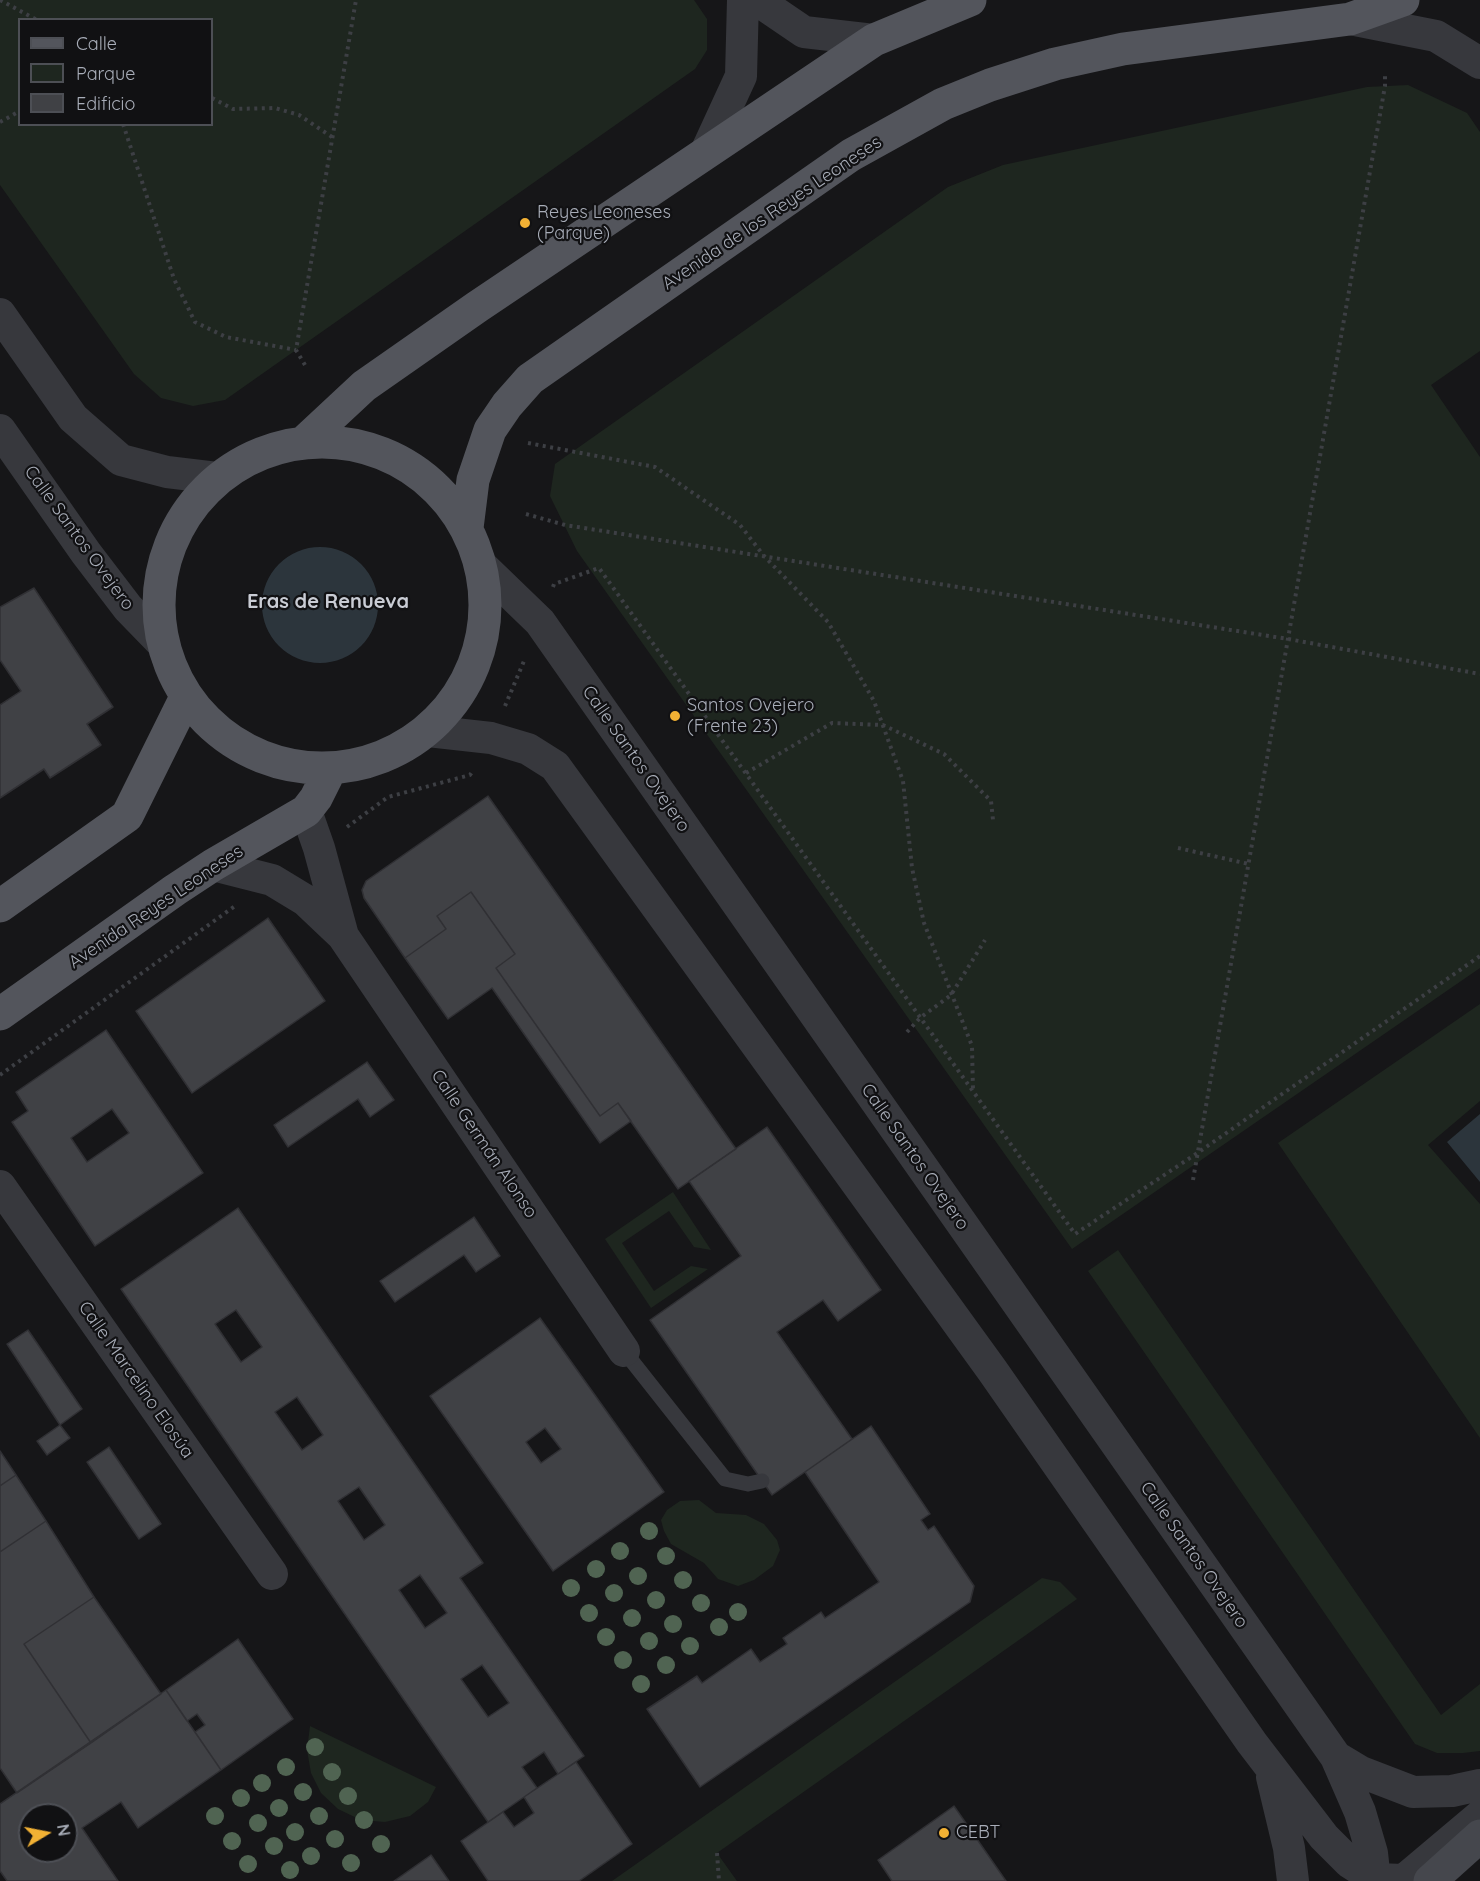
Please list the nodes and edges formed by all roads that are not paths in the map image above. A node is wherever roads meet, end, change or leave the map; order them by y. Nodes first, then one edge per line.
1 (743, 0) edge
2 (757, 0) edge
3 (970, 0) edge
4 (1403, 0) edge
5 (1350, 19) junction
6 (874, 40) junction
7 (1480, 63) edge
8 (706, 152) junction
9 (0, 314) edge
10 (0, 430) edge
11 (305, 441) junction
12 (217, 478) junction
13 (468, 528) junction
14 (482, 566) junction
15 (162, 643) junction
16 (186, 697) junction
17 (428, 731) junction
18 (330, 770) junction
19 (306, 811) junction
20 (213, 865) junction
21 (0, 906) edge
22 (343, 936) junction
23 (0, 1014) edge
24 (0, 1186) edge
25 (624, 1351) joint
26 (762, 1481) dead end
27 (272, 1574) dead end
28 (1336, 1757) junction
29 (1270, 1768) junction
30 (1480, 1785) edge
31 (1480, 1791) edge
32 (1480, 1816) edge
33 (1480, 1836) edge
34 (1374, 1880) edge
35 (1293, 1881) edge
36 (1430, 1881) edge

1 - 8 street
2 - 6 street
3 - 6 main road
4 - 5 main road, Avenida de los Reyes Leoneses
5 - 7 street
5 - 13 main road, Avenida de los Reyes Leoneses
6 - 8 main road
8 - 11 main road
9 - 12 street
10 - 15 street, Calle Santos Ovejero
11 - 12 main road
11 - 13 main road
12 - 15 main road
13 - 14 main road
14 - 17 main road
14 - 28 street, Calle Santos Ovejero
15 - 16 main road
16 - 18 main road
16 - 21 main road
17 - 18 main road
17 - 29 street
18 - 19 main road, Avenida Reyes Leoneses
19 - 20 main road, Avenida Reyes Leoneses
19 - 22 street, Calle Germán Alonso
20 - 22 street, Calle Germán Alonso
20 - 23 main road, Avenida Reyes Leoneses
22 - 25 street, Calle Germán Alonso
24 - 27 street, Calle Marcelino Elosúa
25 - 26 lane
28 - 30 street, Calle Santos Ovejero
28 - 34 street, Calle Santos Ovejero
29 - 34 street
29 - 35 street
31 - 34 street
32 - 34 street
33 - 36 main road

